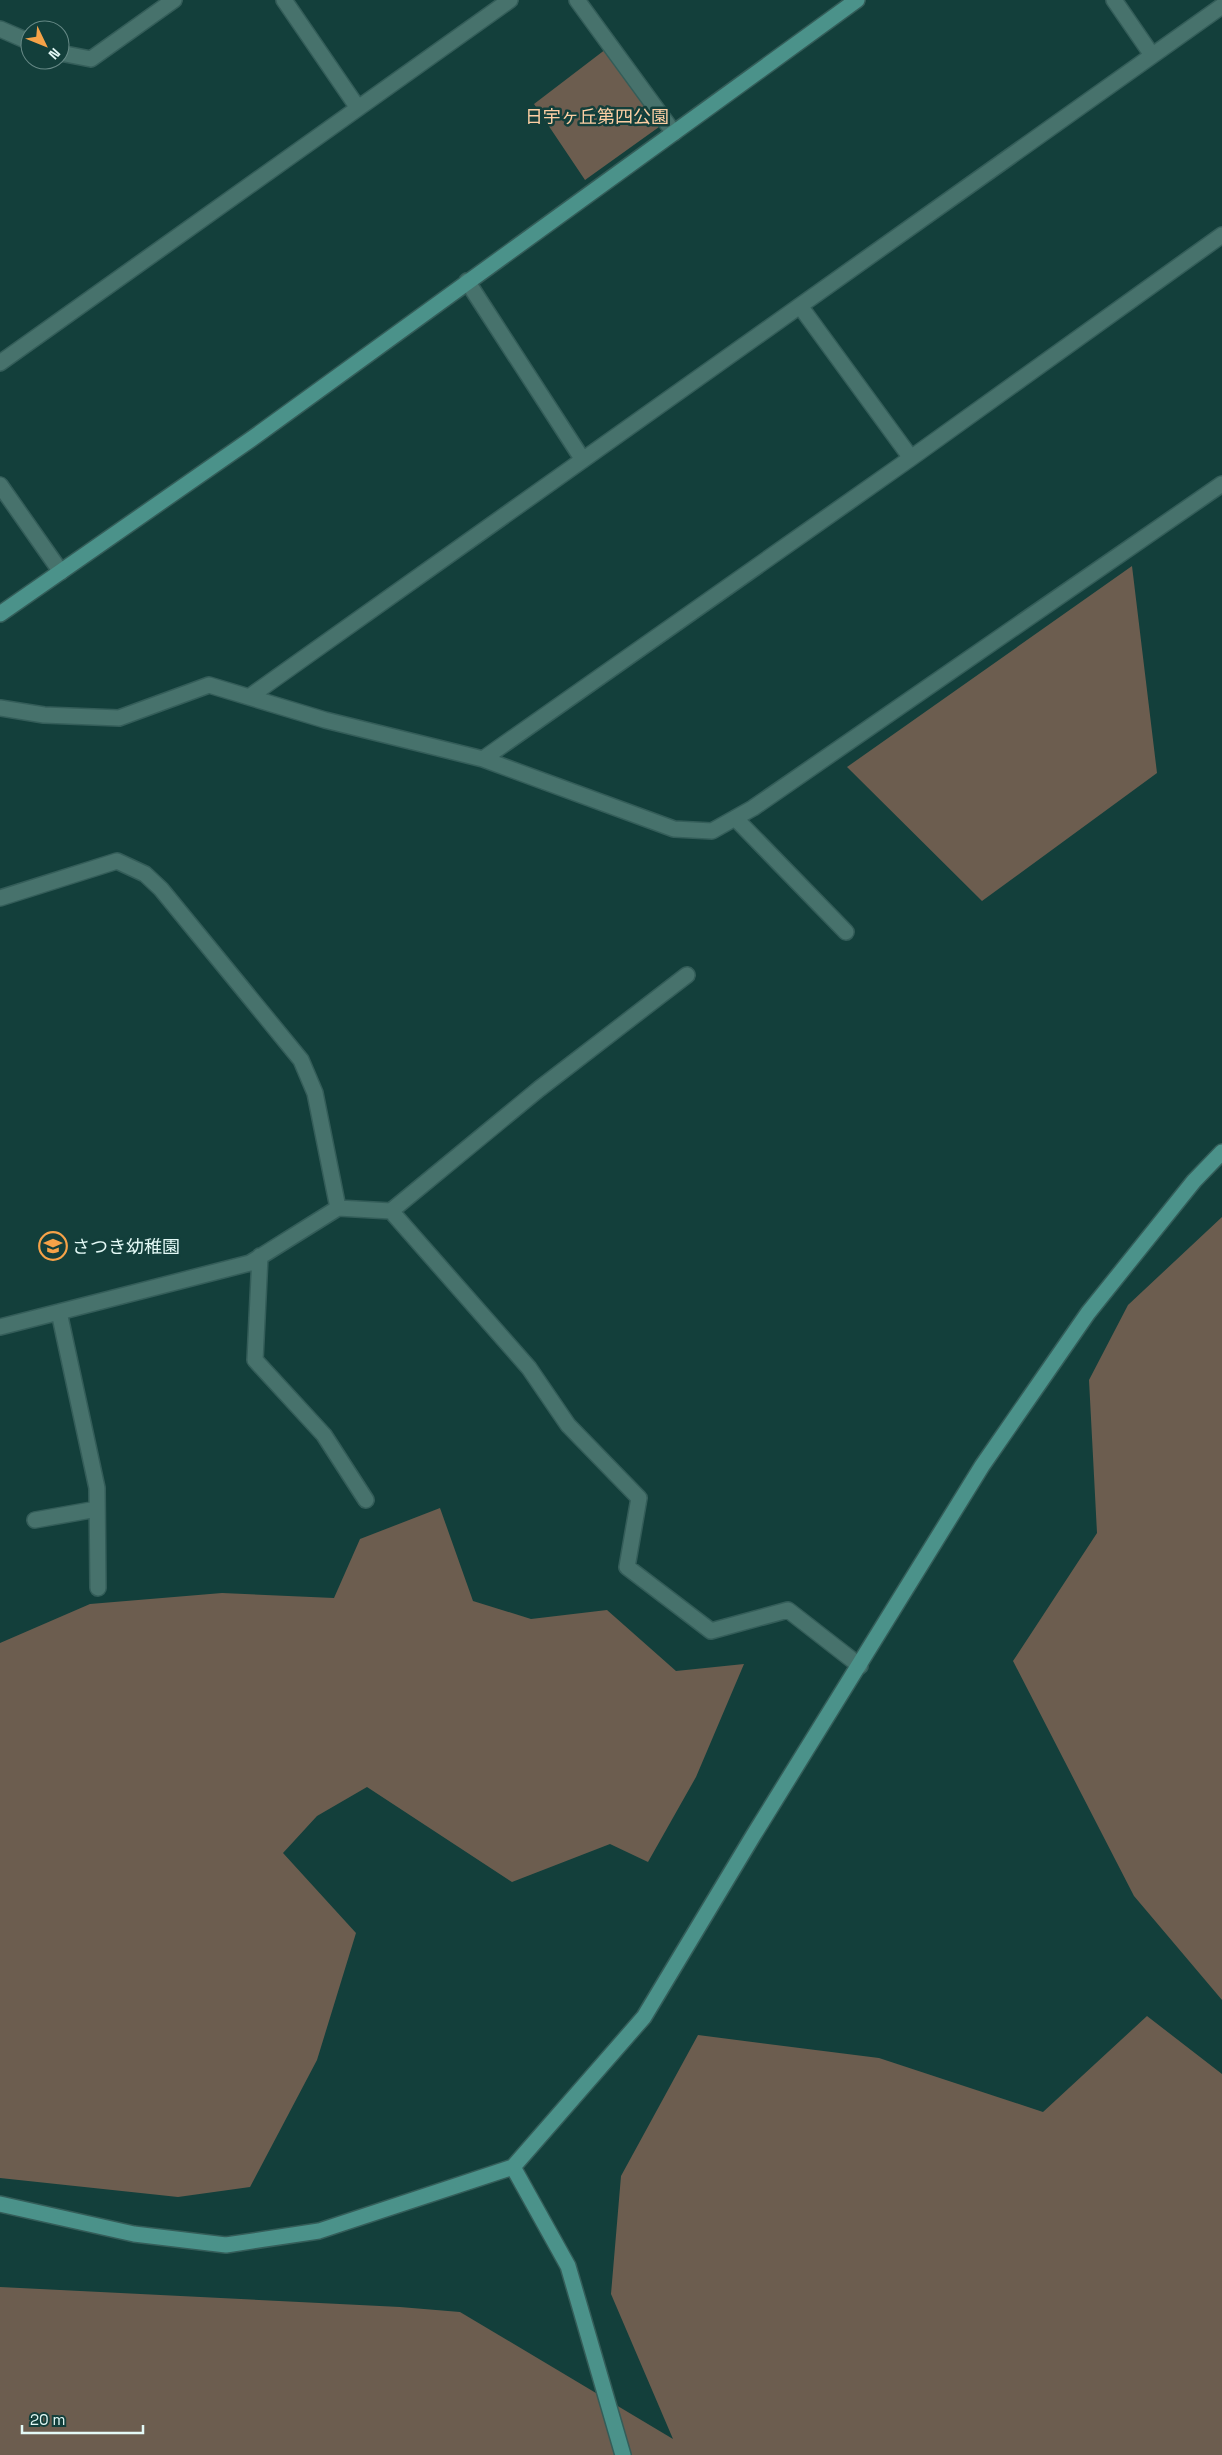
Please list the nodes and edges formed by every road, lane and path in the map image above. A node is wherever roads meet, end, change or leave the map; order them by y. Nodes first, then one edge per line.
1 (174, 0) edge
2 (284, 0) edge
3 (510, 0) edge
4 (577, 0) edge
5 (856, 0) edge
6 (1114, 0) edge
7 (1222, 6) edge
8 (0, 29) edge
9 (20, 38) edge
10 (70, 55) edge
11 (1152, 55) junction
12 (358, 108) junction
13 (674, 133) junction
14 (1221, 237) edge
15 (467, 281) junction
16 (800, 306) junction
17 (0, 364) edge
18 (911, 458) junction
19 (583, 460) junction
20 (1222, 484) edge
21 (0, 485) edge
22 (61, 572) junction
23 (0, 614) edge
24 (249, 697) junction
25 (0, 708) edge
26 (483, 759) junction
27 (735, 818) junction
28 (0, 898) edge
29 (846, 932) dead end
30 (687, 975) dead end
31 (1222, 1152) edge
32 (338, 1208) junction
33 (391, 1211) junction
34 (260, 1256) junction
35 (59, 1312) junction
36 (0, 1327) edge
37 (366, 1500) dead end
38 (97, 1509) junction
39 (35, 1520) dead end
40 (98, 1588) dead end
41 (860, 1666) junction
42 (513, 2167) junction
43 (0, 2204) edge
44 (623, 2455) edge

1 - 10 street
2 - 12 street
3 - 12 street
4 - 13 street
5 - 13 street
6 - 11 street
7 - 11 street
8 - 9 street
11 - 16 street
12 - 17 street
13 - 15 street
14 - 18 street
15 - 19 street
15 - 22 street
16 - 18 street
16 - 19 street
18 - 26 street
19 - 24 street
20 - 27 street
21 - 22 street
22 - 23 street
24 - 25 street
24 - 26 street
26 - 27 street
27 - 29 street
28 - 32 street
30 - 33 street
31 - 41 street
32 - 33 street
32 - 34 street
33 - 41 street
34 - 35 street
34 - 37 street
35 - 36 street
35 - 38 street
38 - 39 street
38 - 40 street
41 - 42 street
42 - 43 street
42 - 44 street

